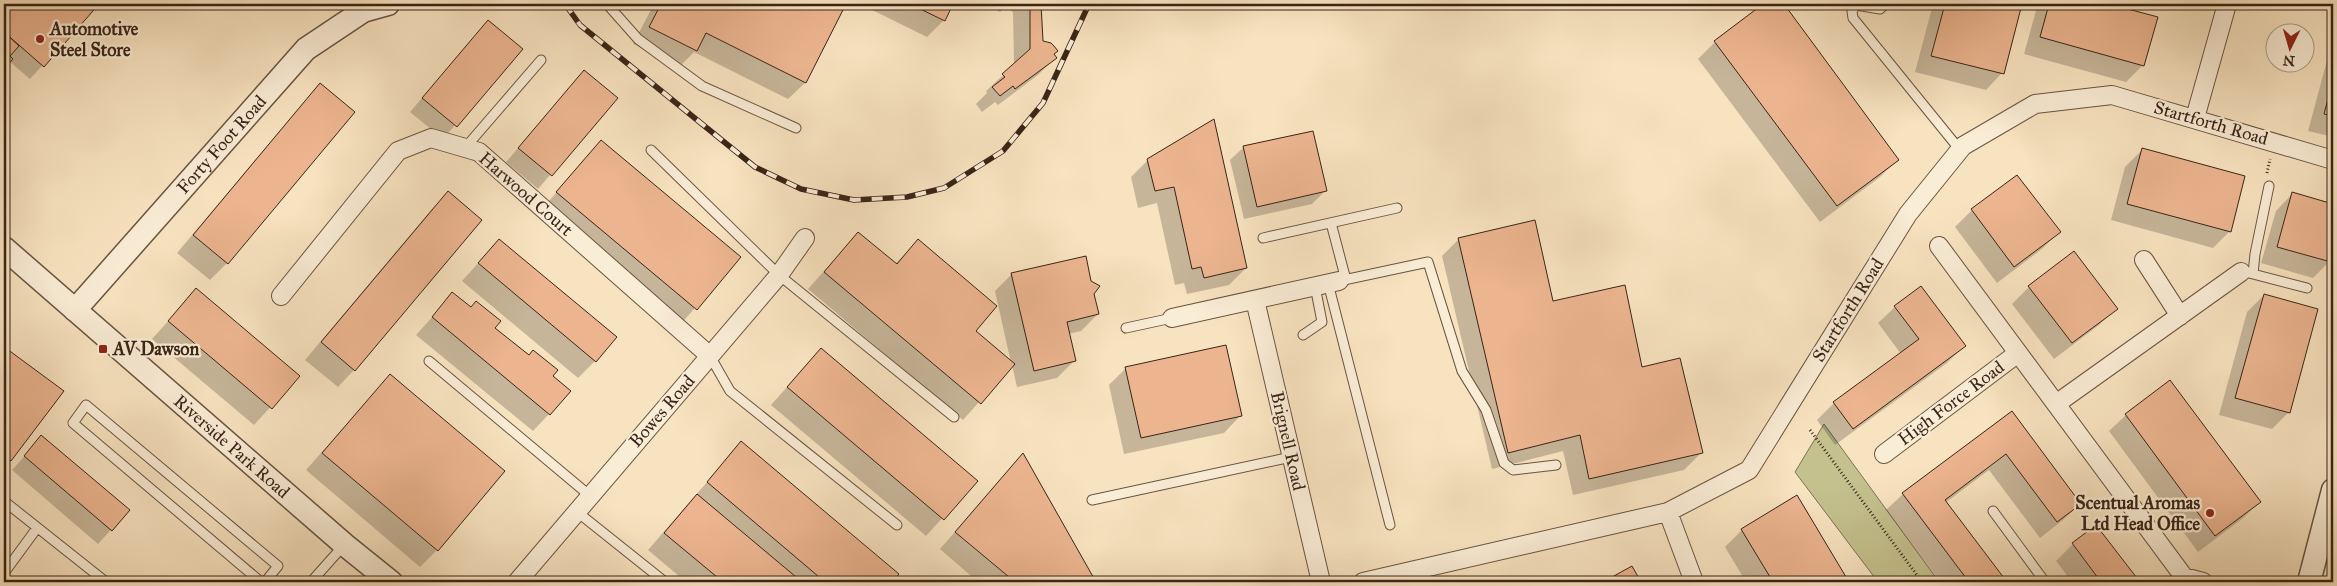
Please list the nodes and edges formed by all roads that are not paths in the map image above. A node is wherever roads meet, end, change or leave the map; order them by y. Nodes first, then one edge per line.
1 (388, 4) edge
2 (607, 4) edge
3 (1885, 4) edge
4 (2227, 4) edge
5 (541, 60) dead end
6 (2195, 118) junction
7 (796, 128) dead end
8 (465, 148) junction
9 (652, 150) dead end
10 (1960, 150) junction
11 (2333, 160) edge
12 (2269, 186) road end
13 (1397, 208) dead end
14 (1331, 222) junction
15 (805, 238) dead end
16 (1263, 238) dead end
17 (1939, 246) dead end
18 (4, 248) edge
19 (2144, 260) dead end
20 (2247, 273) junction
21 (779, 275) junction
22 (1332, 283) junction
23 (2307, 288) dead end
24 (280, 296) dead end
25 (1255, 300) junction
26 (75, 310) junction
27 (2180, 316) junction
28 (1172, 318) joint
29 (1126, 328) dead end
30 (1303, 335) dead end
31 (2018, 353) junction
32 (710, 356) junction
33 (429, 361) dead end
34 (2056, 404) junction
35 (954, 417) dead end
36 (1884, 454) dead end
37 (1292, 456) junction
38 (1556, 465) dead end
39 (589, 495) junction
40 (2332, 497) edge
41 (1092, 500) dead end
42 (4, 501) edge
43 (576, 511) junction
44 (1993, 511) dead end
45 (1668, 512) junction
46 (897, 524) dead end
47 (1390, 525) dead end
48 (37, 528) junction
49 (344, 545) junction
50 (4, 573) edge
51 (106, 582) edge
52 (261, 582) edge
53 (266, 582) edge
54 (311, 582) edge
55 (391, 582) edge
56 (517, 582) edge
57 (665, 582) edge
58 (1321, 582) edge
59 (1363, 582) edge
60 (1694, 582) edge
61 (2045, 582) edge
62 (2202, 582) edge
63 (2309, 582) edge

1 - 26 street, Forty Foot Road
2 - 7 lane
3 - 10 lane
4 - 6 street
5 - 8 lane
6 - 10 street, Startforth Road
6 - 11 street, Startforth Road
8 - 24 street, Harwood Court
8 - 32 street, Harwood Court
9 - 21 lane
10 - 45 street, Startforth Road
12 - 20 lane
13 - 14 lane
14 - 16 lane
14 - 22 lane
15 - 21 street, Bowes Road
17 - 31 street, High Force Road
18 - 26 street, Riverside Park Road
19 - 27 street
20 - 23 lane
20 - 27 street
21 - 32 street, Bowes Road
21 - 35 lane
22 - 25 street
22 - 30 lane
22 - 38 lane
22 - 47 lane
25 - 28 street
25 - 37 street, Brignell Road
26 - 49 street, Riverside Park Road
27 - 34 street
28 - 29 lane
31 - 34 street, High Force Road
31 - 36 street, High Force Road
32 - 39 street, Bowes Road
32 - 46 lane
33 - 39 lane
34 - 62 street, High Force Road
37 - 41 lane
37 - 58 street, Brignell Road
39 - 43 street, Bowes Road
40 - 63 street
42 - 48 lane
43 - 56 street, Bowes Road
43 - 57 lane
44 - 61 lane
45 - 59 street, Startforth Road
45 - 60 street
48 - 50 lane
48 - 51 lane
49 - 54 lane
49 - 55 street, Riverside Park Road
52 - 53 lane

